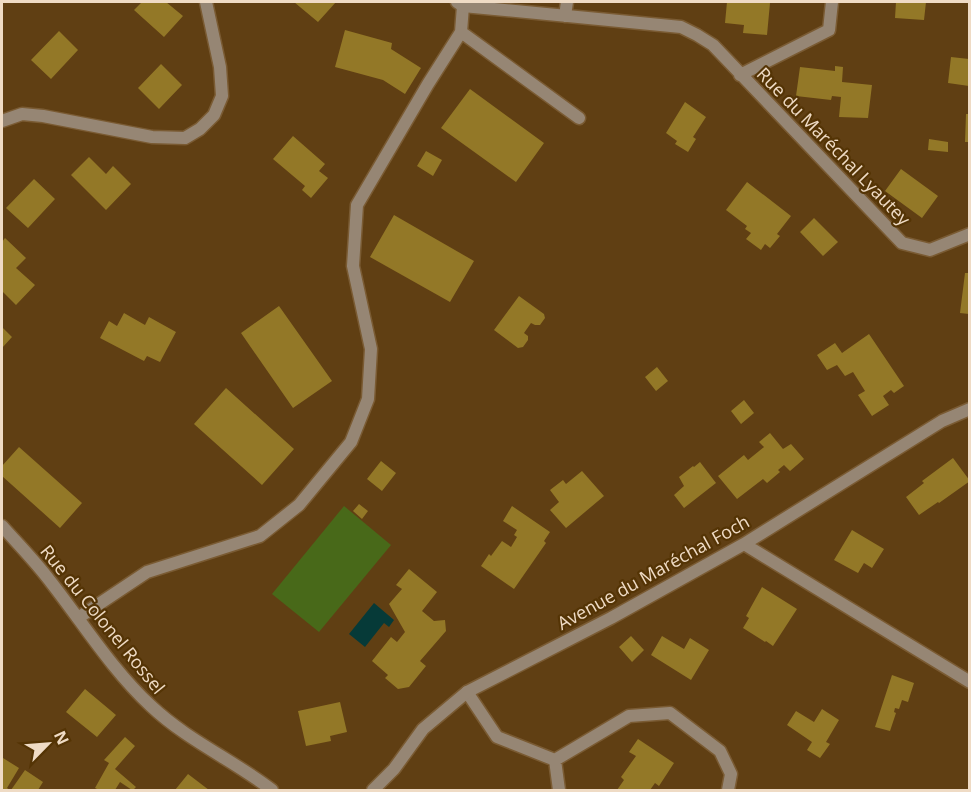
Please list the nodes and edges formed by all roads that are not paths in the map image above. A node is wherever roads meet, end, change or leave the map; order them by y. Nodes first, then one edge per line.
1 (206, 2) edge
2 (567, 2) edge
3 (832, 2) edge
4 (460, 4) edge
5 (565, 16) junction
6 (461, 32) junction
7 (741, 75) junction
8 (579, 118) dead end
9 (2, 121) edge
10 (969, 234) edge
11 (969, 409) edge
12 (2, 525) edge
13 (744, 544) junction
14 (78, 618) junction
15 (969, 682) edge
16 (467, 692) junction
17 (555, 760) junction
18 (272, 790) edge
19 (373, 790) edge
20 (559, 790) edge
21 (728, 790) edge

1 - 9 street
2 - 5 street
3 - 7 street, Rue du Maréchal Lyautey
4 - 5 street, Rue du Maréchal Lyautey
4 - 6 street
5 - 7 street, Rue du Maréchal Lyautey
6 - 8 street
6 - 14 street
7 - 10 street, Rue du Maréchal Lyautey
11 - 13 street, Avenue du Maréchal Foch
12 - 14 street, Rue du Colonel Rossel
13 - 15 street
13 - 16 street, Avenue du Maréchal Foch
14 - 18 street, Rue du Colonel Rossel
16 - 17 street
16 - 19 street, Avenue du Maréchal Foch
17 - 20 street
17 - 21 street

